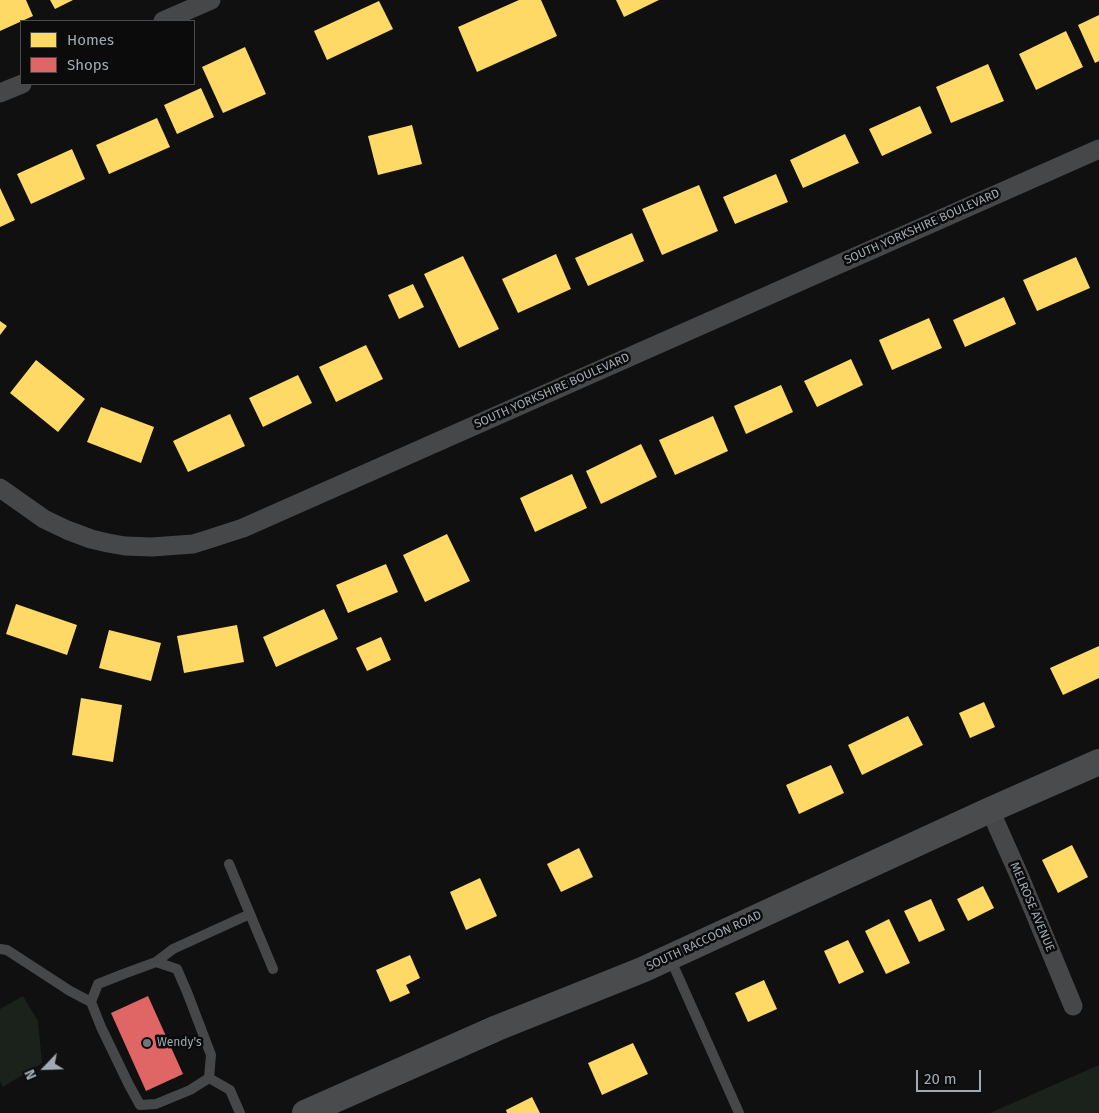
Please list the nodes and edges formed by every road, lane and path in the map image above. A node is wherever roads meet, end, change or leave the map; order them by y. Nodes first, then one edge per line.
1 (211, 0) edge
2 (165, 20) edge
3 (20, 85) edge
4 (0, 94) edge
5 (1099, 149) edge
6 (0, 488) edge
7 (1099, 762) edge
8 (990, 810) junction
9 (229, 864) dead end
10 (250, 914) junction
11 (0, 949) edge
12 (669, 957) junction
13 (156, 962) junction
14 (273, 969) dead end
15 (91, 1002) junction
16 (1073, 1006) dead end
17 (209, 1078) junction
18 (314, 1111) edge
19 (240, 1113) edge
20 (739, 1113) edge

1 - 2 street
3 - 4 street
5 - 6 street, SOUTH YORKSHIRE BOULEVARD
7 - 8 street, SOUTH RACCOON ROAD
8 - 12 street, SOUTH RACCOON ROAD
8 - 16 street, MELROSE AVENUE
9 - 10 lane
10 - 13 lane
10 - 14 lane
11 - 15 lane
12 - 18 street, SOUTH RACCOON ROAD
12 - 20 lane
13 - 15 lane
13 - 17 lane
15 - 17 lane
17 - 19 lane

